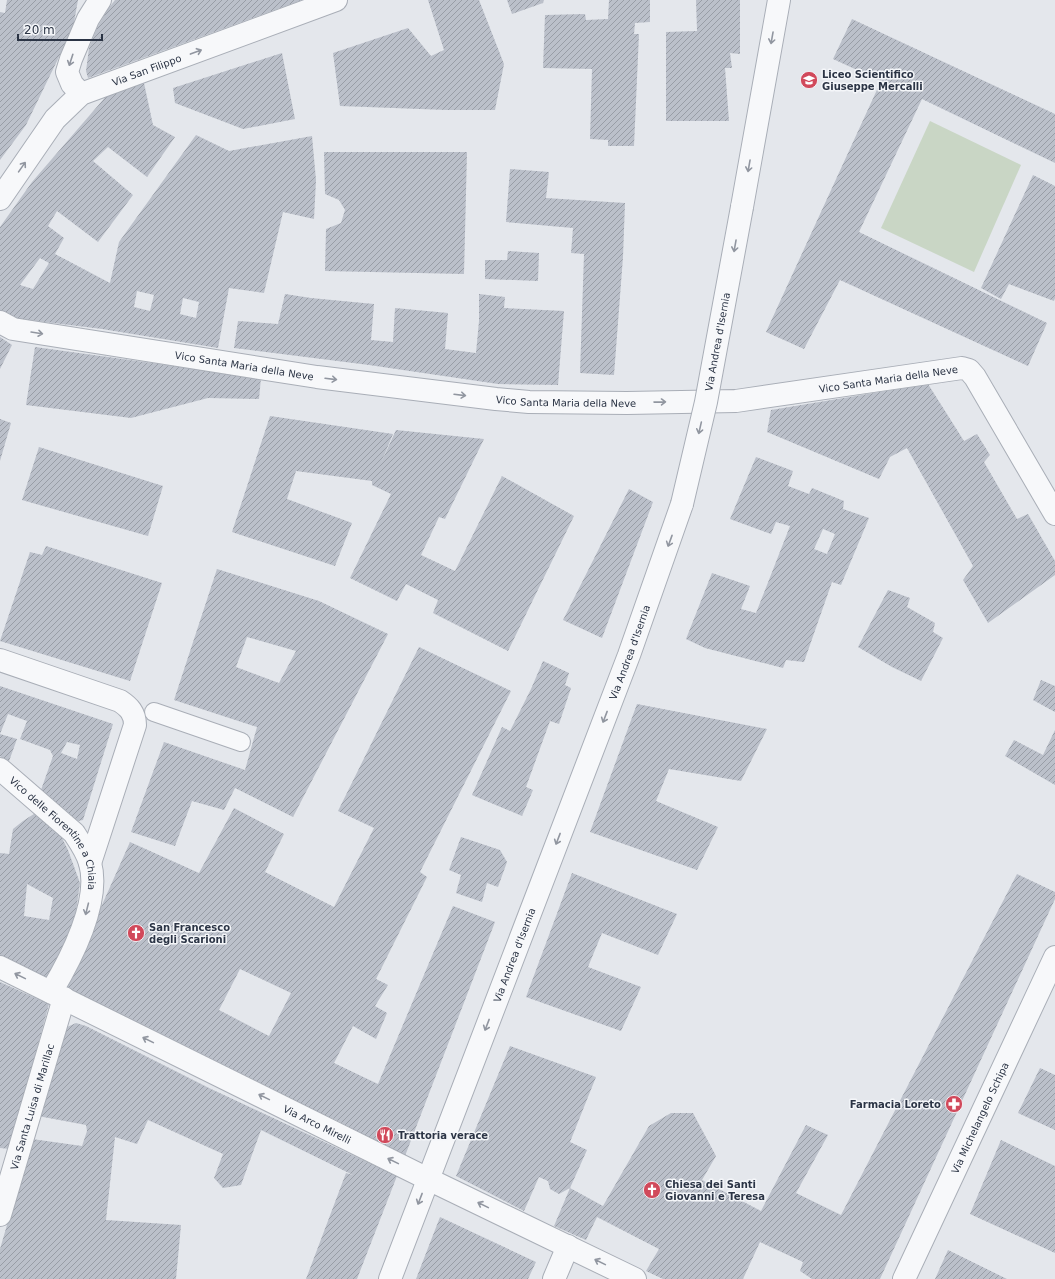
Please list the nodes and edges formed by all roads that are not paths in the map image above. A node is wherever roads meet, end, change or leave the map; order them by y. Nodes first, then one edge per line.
1 (100, 0) edge
2 (336, 0) edge
3 (779, 0) edge
4 (81, 94) junction
5 (0, 199) edge
6 (0, 322) edge
7 (1055, 514) edge
8 (0, 660) edge
9 (154, 712) dead end
10 (240, 742) dead end
11 (0, 768) edge
12 (90, 863) junction
13 (1055, 957) edge
14 (0, 967) edge
15 (57, 995) junction
16 (428, 1179) junction
17 (0, 1215) edge
18 (568, 1246) junction
19 (390, 1279) edge
20 (554, 1279) edge
21 (635, 1279) edge
22 (904, 1279) edge

1 -> 4 street
4 -> 2 street, Via San Filippo
3 -> 16 street, Via Andrea d'Isernia, bridge
5 -> 4 street, Via San Filippo
6 -> 7 street, Vico Santa Maria della Neve
8 - 12 street
9 - 10 street
11 - 12 street, Vico delle Fiorentine a Chiaia
12 -> 15 street, Vico delle Fiorentine a Chiaia
13 - 22 street, Via Michelangelo Schipa
15 -> 14 street, Via Arco Mirelli
16 -> 15 street, Via Arco Mirelli
15 - 17 street, Via Santa Luisa di Marillac
18 -> 16 street, Via Arco Mirelli
16 -> 19 street, Via Andrea d'Isernia
18 - 20 street
21 -> 18 street, Via Arco Mirelli

